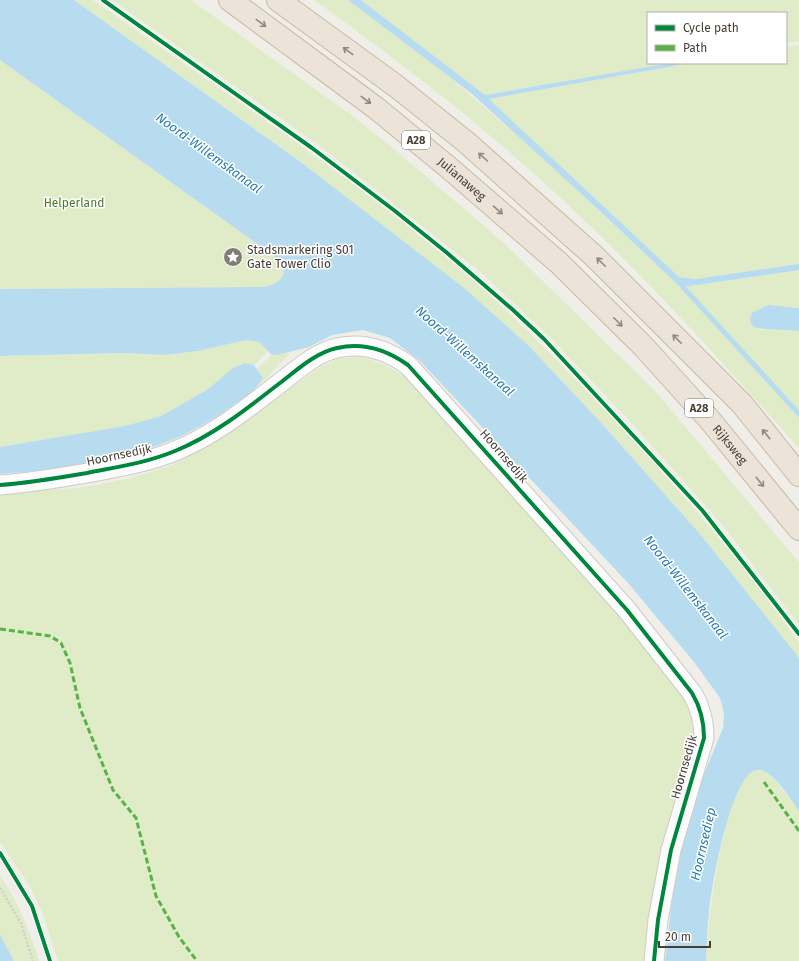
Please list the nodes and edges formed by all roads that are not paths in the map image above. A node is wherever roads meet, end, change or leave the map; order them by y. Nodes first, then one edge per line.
1 (230, 0) edge
2 (278, 0) edge
3 (591, 294) joint
4 (799, 475) edge
5 (0, 485) edge
6 (799, 529) edge
7 (654, 961) edge

1 -> 3 highway, Julianaweg / A28
4 -> 2 highway, A28
3 -> 6 highway, Rijksweg / A28
5 - 7 street, Hoornsedijk

